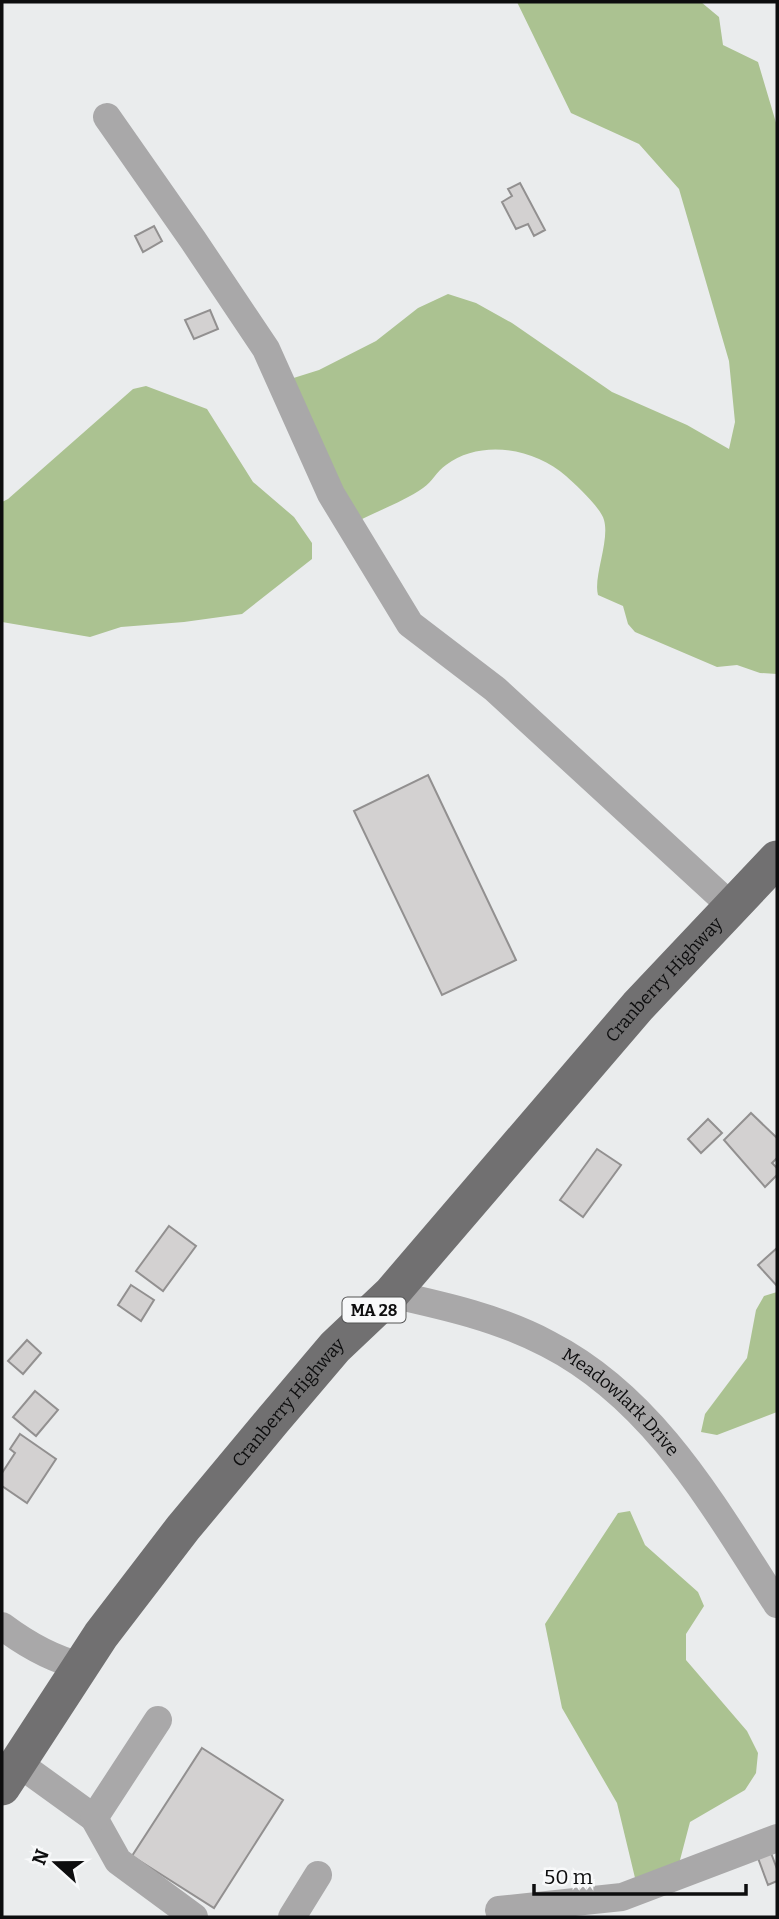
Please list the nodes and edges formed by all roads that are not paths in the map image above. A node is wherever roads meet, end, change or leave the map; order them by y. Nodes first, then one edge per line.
1 (107, 117) dead end
2 (777, 859) edge
3 (731, 906) junction
4 (391, 1294) junction
5 (777, 1604) edge
6 (2, 1626) edge
7 (81, 1666) junction
8 (158, 1720) dead end
9 (10, 1775) edge
10 (94, 1818) junction
11 (777, 1838) edge
12 (318, 1875) dead end
13 (499, 1910) dead end
14 (194, 1917) edge
15 (292, 1917) edge

1 - 3 street
2 - 3 main road, Cranberry Highway / MA 28
3 - 4 main road, Cranberry Highway / MA 28
4 - 5 street, Meadowlark Drive
4 - 7 main road, Cranberry Highway / MA 28
6 - 7 street
7 - 9 main road, Cranberry Highway / MA 28
8 - 10 street
9 - 10 street
10 - 14 street
11 - 13 street
12 - 15 street

